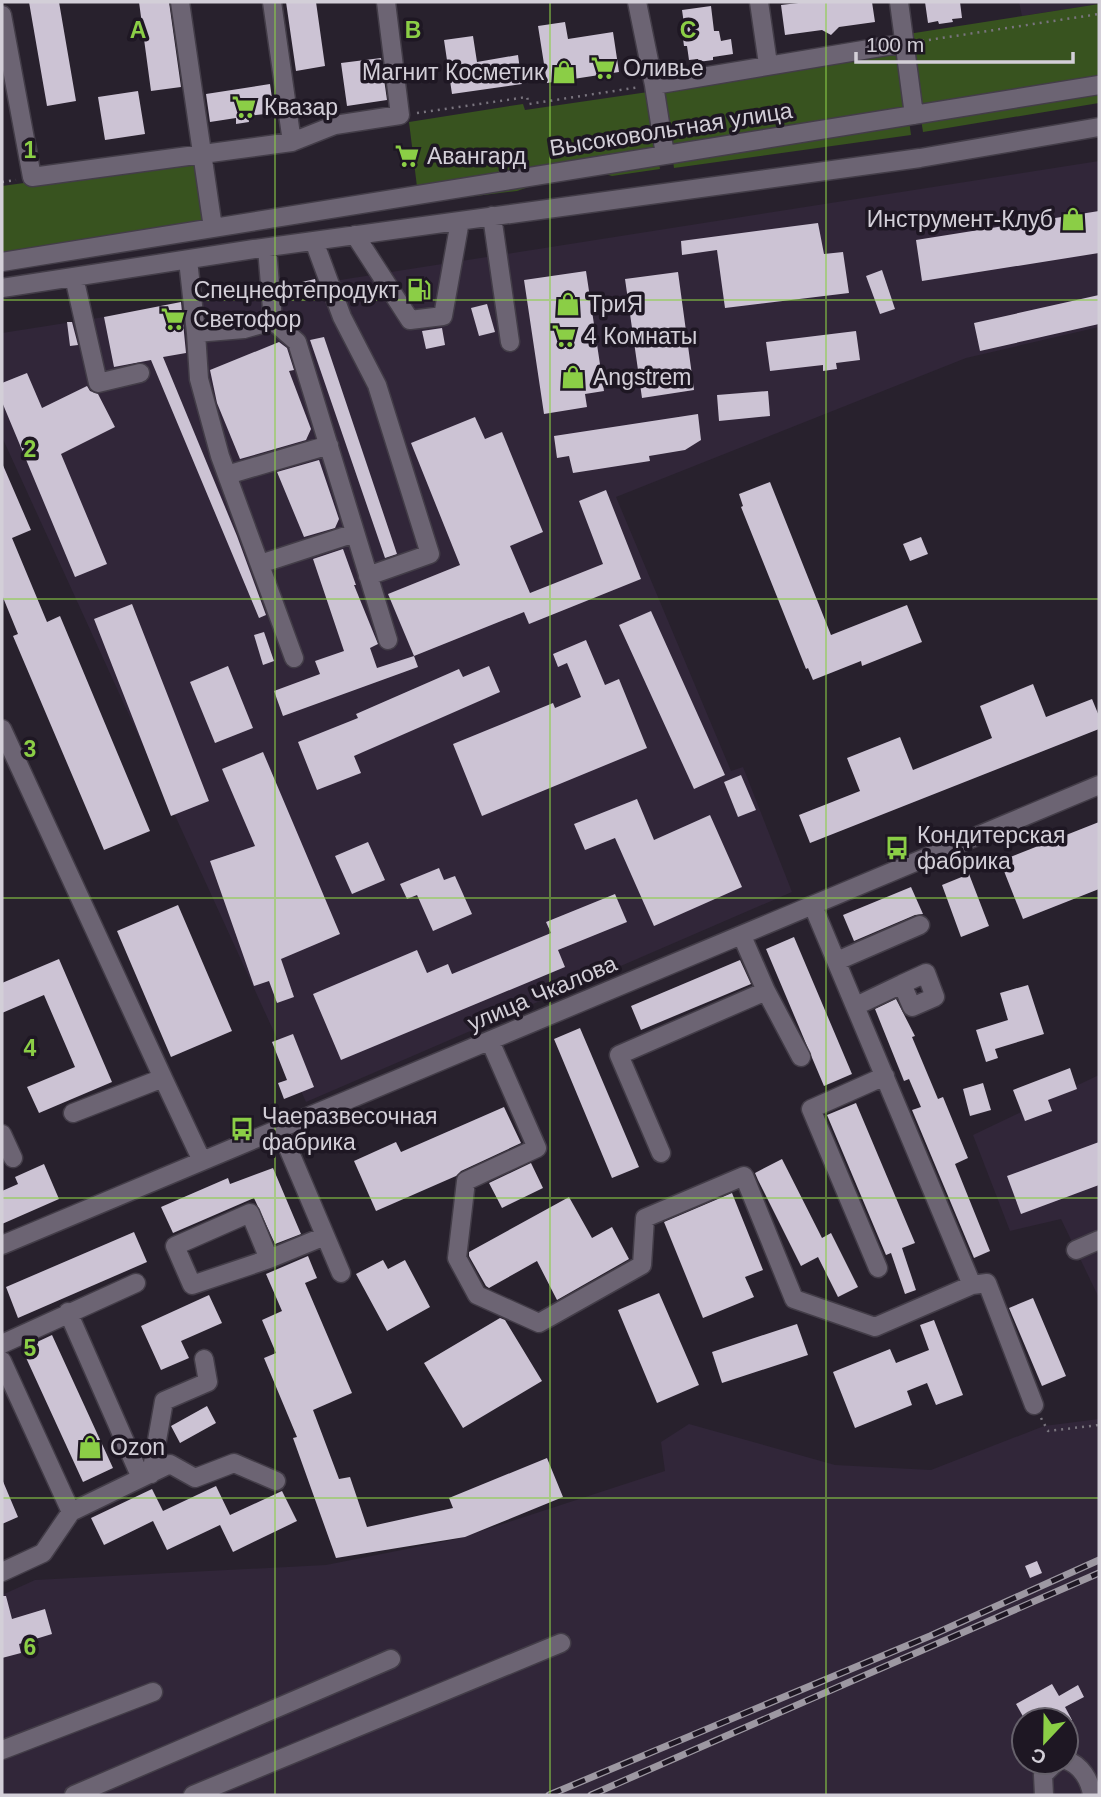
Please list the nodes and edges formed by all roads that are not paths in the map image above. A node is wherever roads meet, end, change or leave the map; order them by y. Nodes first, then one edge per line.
1 (180, 2) edge
2 (272, 2) edge
3 (386, 2) edge
4 (637, 2) edge
5 (759, 2) edge
6 (899, 2) edge
7 (2, 15) edge
8 (905, 43) junction
9 (768, 64) junction
10 (654, 85) junction
11 (1099, 85) edge
12 (914, 115) junction
13 (1099, 127) edge
14 (292, 142) junction
15 (201, 154) junction
16 (664, 155) junction
17 (492, 216) junction
18 (460, 221) junction
19 (213, 228) junction
20 (355, 235) junction
21 (322, 240) junction
22 (261, 248) junction
23 (188, 260) junction
24 (2, 262) edge
25 (74, 277) junction
26 (2, 288) edge
27 (273, 321) junction
28 (196, 333) junction
29 (510, 342) dead end
30 (140, 373) dead end
31 (329, 445) junction
32 (228, 475) junction
33 (355, 533) junction
34 (260, 564) junction
35 (369, 576) junction
36 (388, 640) dead end
37 (294, 658) dead end
38 (2, 729) edge
39 (1099, 785) edge
40 (813, 906) junction
41 (920, 925) dead end
42 (743, 936) junction
43 (837, 961) junction
44 (902, 984) dead end
45 (766, 991) junction
46 (856, 1006) junction
47 (490, 1041) junction
48 (801, 1057) dead end
49 (886, 1076) junction
50 (163, 1078) junction
51 (73, 1113) dead end
52 (280, 1129) junction
53 (2, 1134) edge
54 (661, 1153) dead end
55 (13, 1158) dead end
56 (202, 1161) junction
57 (326, 1236) junction
58 (1099, 1240) edge
59 (2, 1245) edge
60 (1076, 1250) dead end
61 (270, 1259) junction
62 (878, 1268) dead end
63 (341, 1273) dead end
64 (136, 1283) dead end
65 (972, 1285) junction
66 (68, 1312) junction
67 (2, 1344) edge
68 (204, 1359) dead end
69 (2, 1361) edge
70 (1034, 1405) road end
71 (146, 1476) junction
72 (276, 1481) dead end
73 (71, 1512) junction
74 (2, 1572) edge
75 (561, 1643) dead end
76 (391, 1659) dead end
77 (153, 1692) dead end
78 (2, 1750) edge
79 (1080, 1769) edge
80 (1043, 1776) edge
81 (74, 1795) edge
82 (193, 1795) edge
83 (1044, 1795) edge
84 (1092, 1795) edge

1 - 15 street
2 - 14 street
3 - 14 street
4 - 10 street
5 - 9 street
6 - 8 street
7 - 15 street
8 - 9 street
8 - 12 street
9 - 10 street
10 - 16 street
11 - 12 street, Высоковольтная улица
12 - 16 street, Высоковольтная улица
13 - 17 street
14 - 15 street
15 - 19 street
16 - 19 street, Высоковольтная улица
17 - 18 street
17 - 29 street
18 - 20 street
18 - 20 street
19 - 24 street, Высоковольтная улица
20 - 21 street
21 - 22 street
21 - 35 street
22 - 23 street
22 - 27 street
23 - 25 street
23 - 28 street
25 - 26 street
25 - 30 street
27 - 28 street
27 - 31 street
28 - 32 street
31 - 32 street
31 - 33 street
32 - 34 street
33 - 34 street
33 - 35 street
34 - 37 street
35 - 36 street
38 - 50 street
39 - 40 street, улица Чкалова
40 - 42 street, улица Чкалова
40 - 43 street
41 - 43 street
42 - 45 street
42 - 47 street, улица Чкалова
43 - 46 street
44 - 46 street
45 - 48 street
45 - 54 street
46 - 49 street
47 - 52 street, улица Чкалова
47 - 65 street
49 - 62 street
49 - 65 street
50 - 51 street
50 - 56 street
52 - 56 street, улица Чкалова
52 - 57 street
53 - 55 street
56 - 59 street, улица Чкалова
57 - 61 street
57 - 63 street
58 - 60 street
61 - 61 street
64 - 66 street
65 - 70 street
66 - 67 street
66 - 71 street
68 - 71 street
69 - 73 street
71 - 72 street
71 - 73 street
73 - 74 street
75 - 82 street
76 - 81 street
77 - 78 street
79 - 84 street
80 - 83 street

